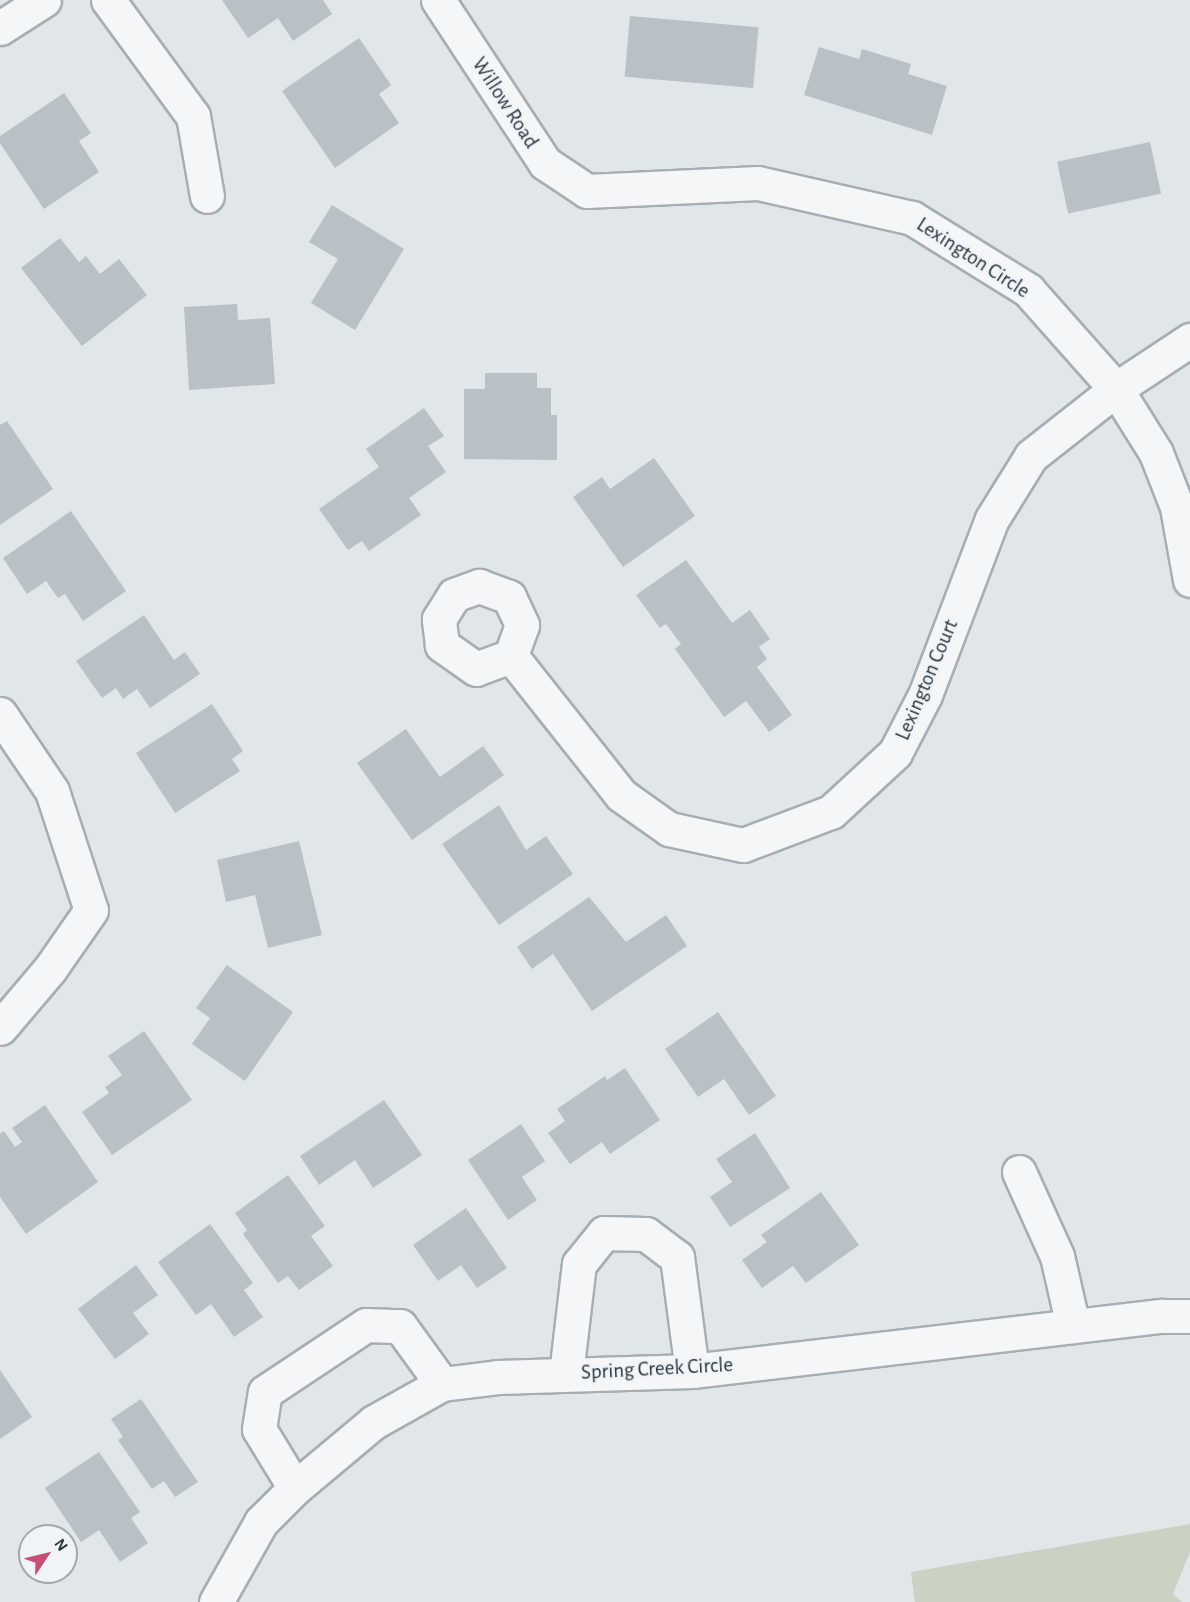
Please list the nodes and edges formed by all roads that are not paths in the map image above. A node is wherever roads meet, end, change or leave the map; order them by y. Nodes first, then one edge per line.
1 (44, 0) edge
2 (108, 0) edge
3 (438, 0) edge
4 (0, 28) edge
5 (587, 191) joint
6 (207, 196) dead end
7 (1190, 340) edge
8 (1116, 389) junction
9 (1190, 580) edge
10 (511, 656) dead end
11 (0, 714) edge
12 (0, 1028) edge
13 (1019, 1172) dead end
14 (1190, 1316) edge
15 (1073, 1326) junction
16 (692, 1371) junction
17 (566, 1374) junction
18 (442, 1384) junction
19 (295, 1488) junction
20 (216, 1602) edge

1 - 4 street
2 - 6 street
3 - 5 street, Willow Road
5 - 8 street, Lexington Circle
7 - 8 street, Lexington Court
8 - 9 street, Lexington Circle
8 - 10 street, Lexington Court
11 - 12 street
13 - 15 street
14 - 15 street, Spring Creek Circle
15 - 16 street, Spring Creek Circle
16 - 17 street, Spring Creek Circle
16 - 17 street
17 - 18 street, Spring Creek Circle
18 - 19 street, Spring Creek Circle
18 - 19 street
19 - 20 street, Spring Creek Circle

